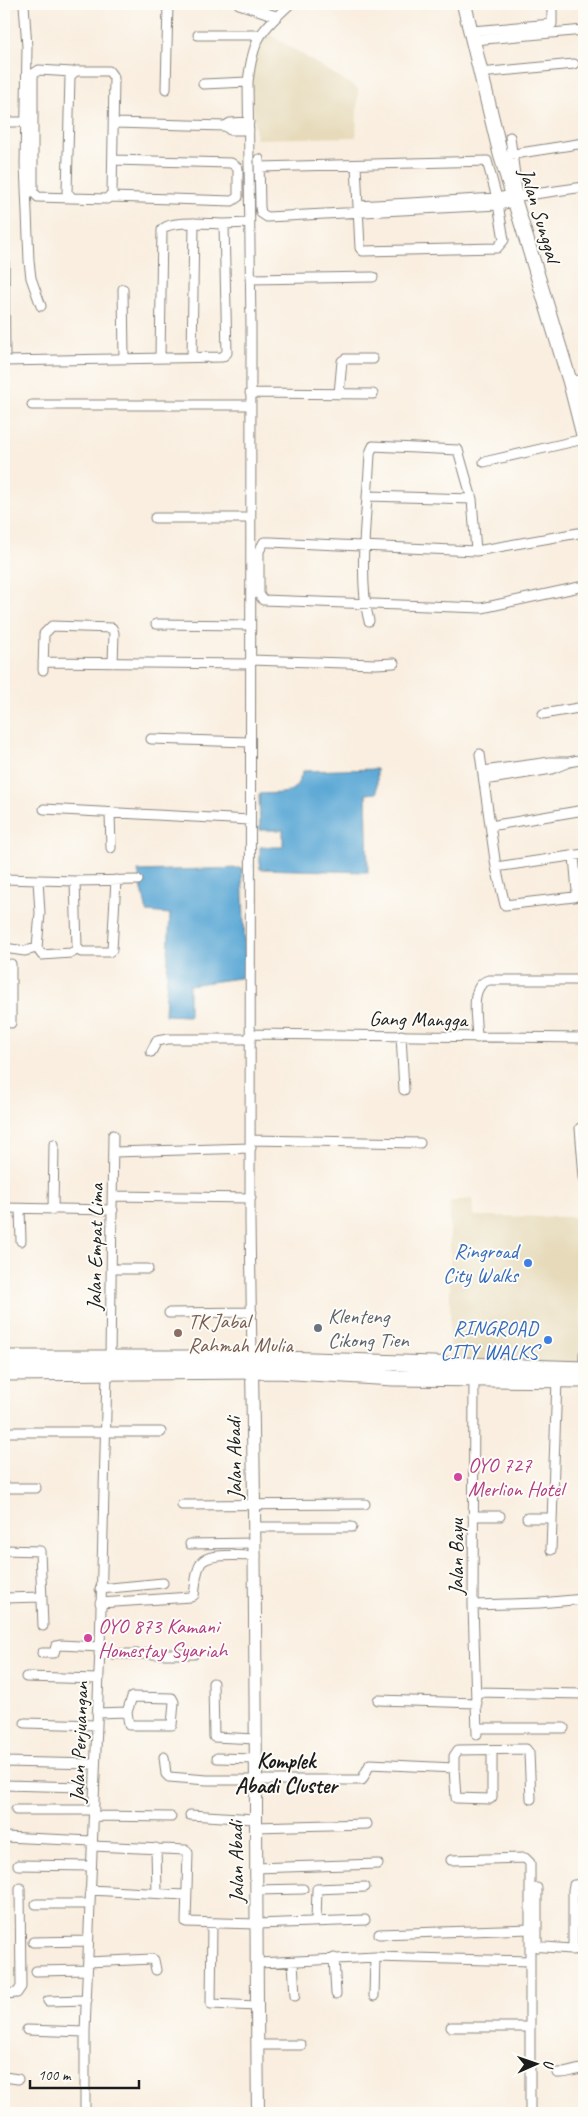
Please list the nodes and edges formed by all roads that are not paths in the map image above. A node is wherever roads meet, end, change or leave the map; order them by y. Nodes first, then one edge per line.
1 (24, 4) edge
2 (168, 4) edge
3 (239, 4) edge
4 (290, 4) edge
5 (464, 4) edge
6 (552, 4) edge
7 (276, 16) junction
8 (584, 30) edge
9 (260, 34) junction
10 (198, 35) dead end
11 (473, 36) junction
12 (574, 64) dead end
13 (72, 72) junction
14 (480, 73) junction
15 (248, 82) junction
16 (202, 84) dead end
17 (166, 89) dead end
18 (4, 122) edge
19 (27, 122) junction
20 (114, 123) junction
21 (249, 126) junction
22 (510, 137) dead end
23 (584, 143) edge
24 (506, 154) junction
25 (113, 160) junction
26 (356, 165) junction
27 (584, 187) edge
28 (111, 197) junction
29 (515, 197) junction
30 (72, 198) junction
31 (498, 202) junction
32 (358, 209) junction
33 (194, 223) junction
34 (250, 223) junction
35 (224, 224) junction
36 (4, 248) edge
37 (373, 277) dead end
38 (250, 279) junction
39 (123, 289) dead end
40 (41, 306) dead end
41 (160, 357) junction
42 (192, 357) junction
43 (124, 358) junction
44 (373, 359) dead end
45 (4, 361) edge
46 (584, 379) edge
47 (576, 389) edge
48 (250, 393) junction
49 (339, 394) junction
50 (373, 394) dead end
51 (32, 405) dead end
52 (250, 405) junction
53 (584, 438) edge
54 (484, 462) dead end
55 (368, 496) junction
56 (472, 499) junction
57 (155, 518) dead end
58 (250, 518) junction
59 (584, 532) edge
60 (365, 546) junction
61 (476, 551) junction
62 (584, 586) edge
63 (364, 603) junction
64 (369, 621) dead end
65 (156, 624) dead end
66 (250, 625) junction
67 (250, 662) junction
68 (394, 662) dead end
69 (113, 663) junction
70 (584, 706) edge
71 (543, 714) dead end
72 (151, 739) dead end
73 (250, 742) junction
74 (480, 754) dead end
75 (584, 759) edge
76 (483, 776) junction
77 (44, 809) dead end
78 (584, 810) edge
79 (110, 813) junction
80 (250, 820) junction
81 (490, 826) junction
82 (111, 848) dead end
83 (584, 854) edge
84 (574, 856) junction
85 (496, 867) junction
86 (4, 879) edge
87 (38, 880) junction
88 (116, 880) junction
89 (138, 880) dead end
90 (75, 881) junction
91 (4, 948) edge
92 (37, 948) junction
93 (77, 950) junction
94 (11, 964) dead end
95 (584, 980) edge
96 (8, 997) edge
97 (11, 1023) dead end
98 (402, 1035) junction
99 (251, 1037) junction
100 (477, 1038) junction
101 (584, 1038) edge
102 (151, 1052) dead end
103 (404, 1090) dead end
104 (580, 1128) dead end
105 (113, 1136) dead end
106 (420, 1143) dead end
107 (54, 1144) dead end
108 (251, 1144) junction
109 (114, 1152) junction
110 (584, 1177) edge
111 (114, 1196) junction
112 (251, 1198) junction
113 (4, 1208) edge
114 (20, 1209) junction
115 (53, 1210) junction
116 (113, 1210) junction
117 (21, 1241) dead end
118 (112, 1268) junction
119 (148, 1270) dead end
120 (252, 1312) junction
121 (169, 1313) dead end
122 (584, 1354) edge
123 (4, 1358) edge
124 (252, 1365) junction
125 (108, 1366) junction
126 (584, 1369) edge
127 (377, 1370) junction
128 (4, 1373) edge
129 (474, 1380) junction
130 (557, 1380) junction
131 (584, 1380) edge
132 (4, 1432) edge
133 (105, 1432) junction
134 (161, 1432) dead end
135 (4, 1488) edge
136 (36, 1488) dead end
137 (365, 1504) dead end
138 (182, 1505) dead end
139 (255, 1505) junction
140 (473, 1516) junction
141 (500, 1516) dead end
142 (527, 1518) dead end
143 (552, 1518) junction
144 (255, 1527) junction
145 (352, 1528) dead end
146 (255, 1543) junction
147 (190, 1544) dead end
148 (4, 1550) edge
149 (551, 1550) dead end
150 (256, 1556) junction
151 (163, 1583) dead end
152 (100, 1589) junction
153 (42, 1597) junction
154 (4, 1598) edge
155 (584, 1599) edge
156 (100, 1603) junction
157 (473, 1605) junction
158 (44, 1626) dead end
159 (99, 1650) junction
160 (42, 1653) dead end
161 (194, 1654) dead end
162 (26, 1677) dead end
163 (98, 1679) junction
164 (213, 1683) dead end
165 (476, 1692) junction
166 (584, 1694) edge
167 (378, 1700) dead end
168 (477, 1703) junction
169 (127, 1712) junction
170 (97, 1713) junction
171 (25, 1723) dead end
172 (96, 1725) junction
173 (564, 1728) dead end
174 (256, 1739) junction
175 (492, 1750) junction
176 (164, 1757) dead end
177 (217, 1758) dead end
178 (256, 1759) junction
179 (4, 1762) edge
180 (95, 1764) junction
181 (454, 1768) junction
182 (256, 1780) junction
183 (4, 1785) edge
184 (82, 1787) dead end
185 (531, 1798) dead end
186 (16, 1810) dead end
187 (94, 1813) junction
188 (190, 1815) dead end
189 (171, 1817) dead end
190 (255, 1823) junction
191 (367, 1824) dead end
192 (4, 1837) edge
193 (92, 1844) junction
194 (156, 1848) junction
195 (451, 1860) dead end
196 (378, 1864) dead end
197 (18, 1865) dead end
198 (90, 1866) junction
199 (256, 1868) junction
200 (584, 1884) edge
201 (365, 1887) dead end
202 (20, 1888) dead end
203 (537, 1888) dead end
204 (303, 1889) dead end
205 (90, 1890) junction
206 (256, 1890) junction
207 (156, 1894) junction
208 (185, 1895) junction
209 (36, 1904) dead end
210 (89, 1904) junction
211 (365, 1920) dead end
212 (316, 1921) junction
213 (212, 1923) junction
214 (257, 1924) junction
215 (530, 1929) junction
216 (378, 1934) dead end
217 (88, 1941) junction
218 (32, 1942) dead end
219 (534, 1946) junction
220 (574, 1950) junction
221 (584, 1950) edge
222 (375, 1957) junction
223 (334, 1958) junction
224 (530, 1961) junction
225 (293, 1962) junction
226 (258, 1963) junction
227 (88, 1966) junction
228 (156, 1970) dead end
229 (36, 1971) dead end
230 (4, 1994) edge
231 (336, 1994) dead end
232 (295, 1996) dead end
233 (374, 1996) dead end
234 (87, 2000) junction
235 (48, 2001) dead end
236 (258, 2006) junction
237 (451, 2027) dead end
238 (530, 2027) junction
239 (27, 2030) dead end
240 (85, 2032) junction
241 (258, 2045) junction
242 (301, 2045) dead end
243 (584, 2069) edge
244 (557, 2073) dead end
245 (4, 2077) edge
246 (18, 2078) dead end
247 (85, 2113) edge
248 (258, 2113) edge
249 (530, 2113) edge

1 - 19 street
2 - 17 street
3 - 7 street
4 - 7 street
5 - 11 main road, Jalan Sunggal
6 - 11 street
7 - 9 street
8 - 11 street
9 - 10 street
9 - 15 street
11 - 14 main road, Jalan Sunggal
12 - 14 street
13 - 20 street
13 - 30 street
13 - 30 street
14 - 24 main road, Jalan Sunggal
15 - 16 street
15 - 21 street
18 - 19 street
19 - 40 street
20 - 21 street
20 - 25 street
21 - 34 street
22 - 24 street
23 - 24 street
24 - 29 main road, Jalan Sunggal
25 - 28 street
25 - 28 street
26 - 31 street
26 - 32 street
26 - 32 street
27 - 29 street
28 - 30 street
29 - 31 street
29 - 47 main road, Jalan Sunggal
31 - 32 street
31 - 32 street
33 - 35 street
33 - 41 street
33 - 42 street
34 - 35 street
34 - 38 street
35 - 42 street
36 - 45 street
37 - 38 street
38 - 48 street
39 - 43 street
41 - 42 street
41 - 43 street
43 - 45 street
44 - 49 street
46 - 47 street
47 - 53 main road, Jalan Sunggal
48 - 49 street
48 - 52 street
49 - 50 street
51 - 52 street
52 - 58 street
53 - 54 street
55 - 56 street
55 - 56 street
55 - 60 street
56 - 61 street
57 - 58 street
58 - 66 street
59 - 61 street
60 - 61 street
60 - 63 street
60 - 63 street
62 - 63 street
63 - 64 street
65 - 66 street
66 - 67 street
67 - 68 street
67 - 69 street
67 - 73 street
69 - 69 street
70 - 71 street
72 - 73 street
73 - 80 street
74 - 76 street
75 - 76 street
76 - 81 street
77 - 79 street
78 - 81 street
79 - 80 street
79 - 82 street
80 - 99 street
81 - 85 street
83 - 84 street
84 - 85 street
84 - 85 street
86 - 87 street
87 - 90 street
87 - 92 street
88 - 89 street
88 - 90 street
88 - 93 street
90 - 93 street
91 - 92 street
92 - 93 street
94 - 96 street
95 - 100 street
96 - 97 street
98 - 99 street, Gang Mangga
98 - 100 street, Gang Mangga
98 - 103 street
99 - 102 street, Gang Mangga
99 - 108 street
100 - 101 street, Gang Mangga
104 - 110 street
105 - 109 street, Jalan Empat Lima
106 - 108 street
107 - 115 street
108 - 109 street
108 - 112 street
109 - 111 street, Jalan Empat Lima
111 - 112 street
111 - 116 street, Jalan Empat Lima
112 - 120 street
113 - 114 street
114 - 115 street
114 - 117 street
115 - 116 street
116 - 118 street, Jalan Empat Lima
118 - 119 street
118 - 125 street, Jalan Empat Lima
120 - 121 street
120 - 124 street
122 - 126 street
123 - 125 highway
124 - 125 highway
124 - 127 highway
124 - 139 street, Jalan Abadi
125 - 128 highway
125 - 133 street, Jalan Perjuangan
126 - 127 highway
127 - 129 highway
129 - 130 highway
129 - 140 street, Jalan Bayu
130 - 131 highway
130 - 143 street
132 - 133 street
133 - 134 street
133 - 152 street, Jalan Perjuangan
135 - 136 street
137 - 139 street
138 - 139 street
139 - 144 street, Jalan Abadi
140 - 141 street
140 - 157 street, Jalan Bayu
142 - 143 street
143 - 149 street
144 - 145 street
144 - 146 street, Jalan Abadi
146 - 147 street
146 - 150 street, Jalan Abadi
148 - 153 street
150 - 156 street
150 - 174 street, Jalan Abadi
151 - 152 street
152 - 156 street, Jalan Perjuangan
153 - 154 street
153 - 158 street
155 - 157 street
156 - 159 street, Jalan Perjuangan
157 - 165 street, Jalan Bayu
159 - 160 street
159 - 161 street
159 - 163 street, Jalan Perjuangan
162 - 163 street
163 - 170 street, Jalan Perjuangan
164 - 174 street
165 - 166 street
165 - 168 street, Jalan Bayu
167 - 168 street
168 - 173 street, Jalan Bayu
169 - 169 street
169 - 170 street
170 - 172 street, Jalan Perjuangan
171 - 172 street
172 - 180 street, Jalan Perjuangan
174 - 178 street, Jalan Abadi
175 - 181 street
175 - 181 street
175 - 185 street
176 - 182 street
177 - 178 street
178 - 182 street, Jalan Abadi
179 - 180 street
180 - 187 street, Jalan Perjuangan
181 - 182 street
182 - 190 street, Jalan Abadi
183 - 184 street
186 - 187 street
187 - 189 street
187 - 193 street, Jalan Perjuangan
188 - 190 street
190 - 191 street
190 - 199 street, Jalan Abadi
192 - 193 street
193 - 194 street
193 - 198 street, Jalan Perjuangan
194 - 207 street
194 - 208 street
195 - 215 street
196 - 199 street
197 - 198 street
198 - 205 street, Jalan Perjuangan
199 - 206 street, Jalan Abadi
200 - 220 street
201 - 212 street
202 - 230 street
203 - 219 street
204 - 206 street
205 - 207 street
205 - 210 street, Jalan Perjuangan
206 - 214 street, Jalan Abadi
207 - 208 street
208 - 213 street
209 - 210 street
210 - 217 street, Jalan Perjuangan
211 - 212 street
212 - 214 street
213 - 214 street
213 - 236 street
214 - 226 street, Jalan Abadi
215 - 216 street
215 - 219 street
217 - 218 street
217 - 227 street, Jalan Perjuangan
219 - 220 street
219 - 224 street
220 - 221 street
222 - 223 street
222 - 224 street
222 - 233 street
223 - 225 street
223 - 231 street
224 - 238 street
225 - 226 street
225 - 232 street
226 - 236 street, Jalan Abadi
227 - 228 street
227 - 229 street
227 - 234 street, Jalan Perjuangan
234 - 235 street
234 - 240 street, Jalan Perjuangan
236 - 241 street, Jalan Abadi
237 - 238 street
238 - 249 street
239 - 240 street
240 - 247 street, Jalan Perjuangan
241 - 242 street
241 - 248 street, Jalan Abadi
243 - 244 street
245 - 246 street

